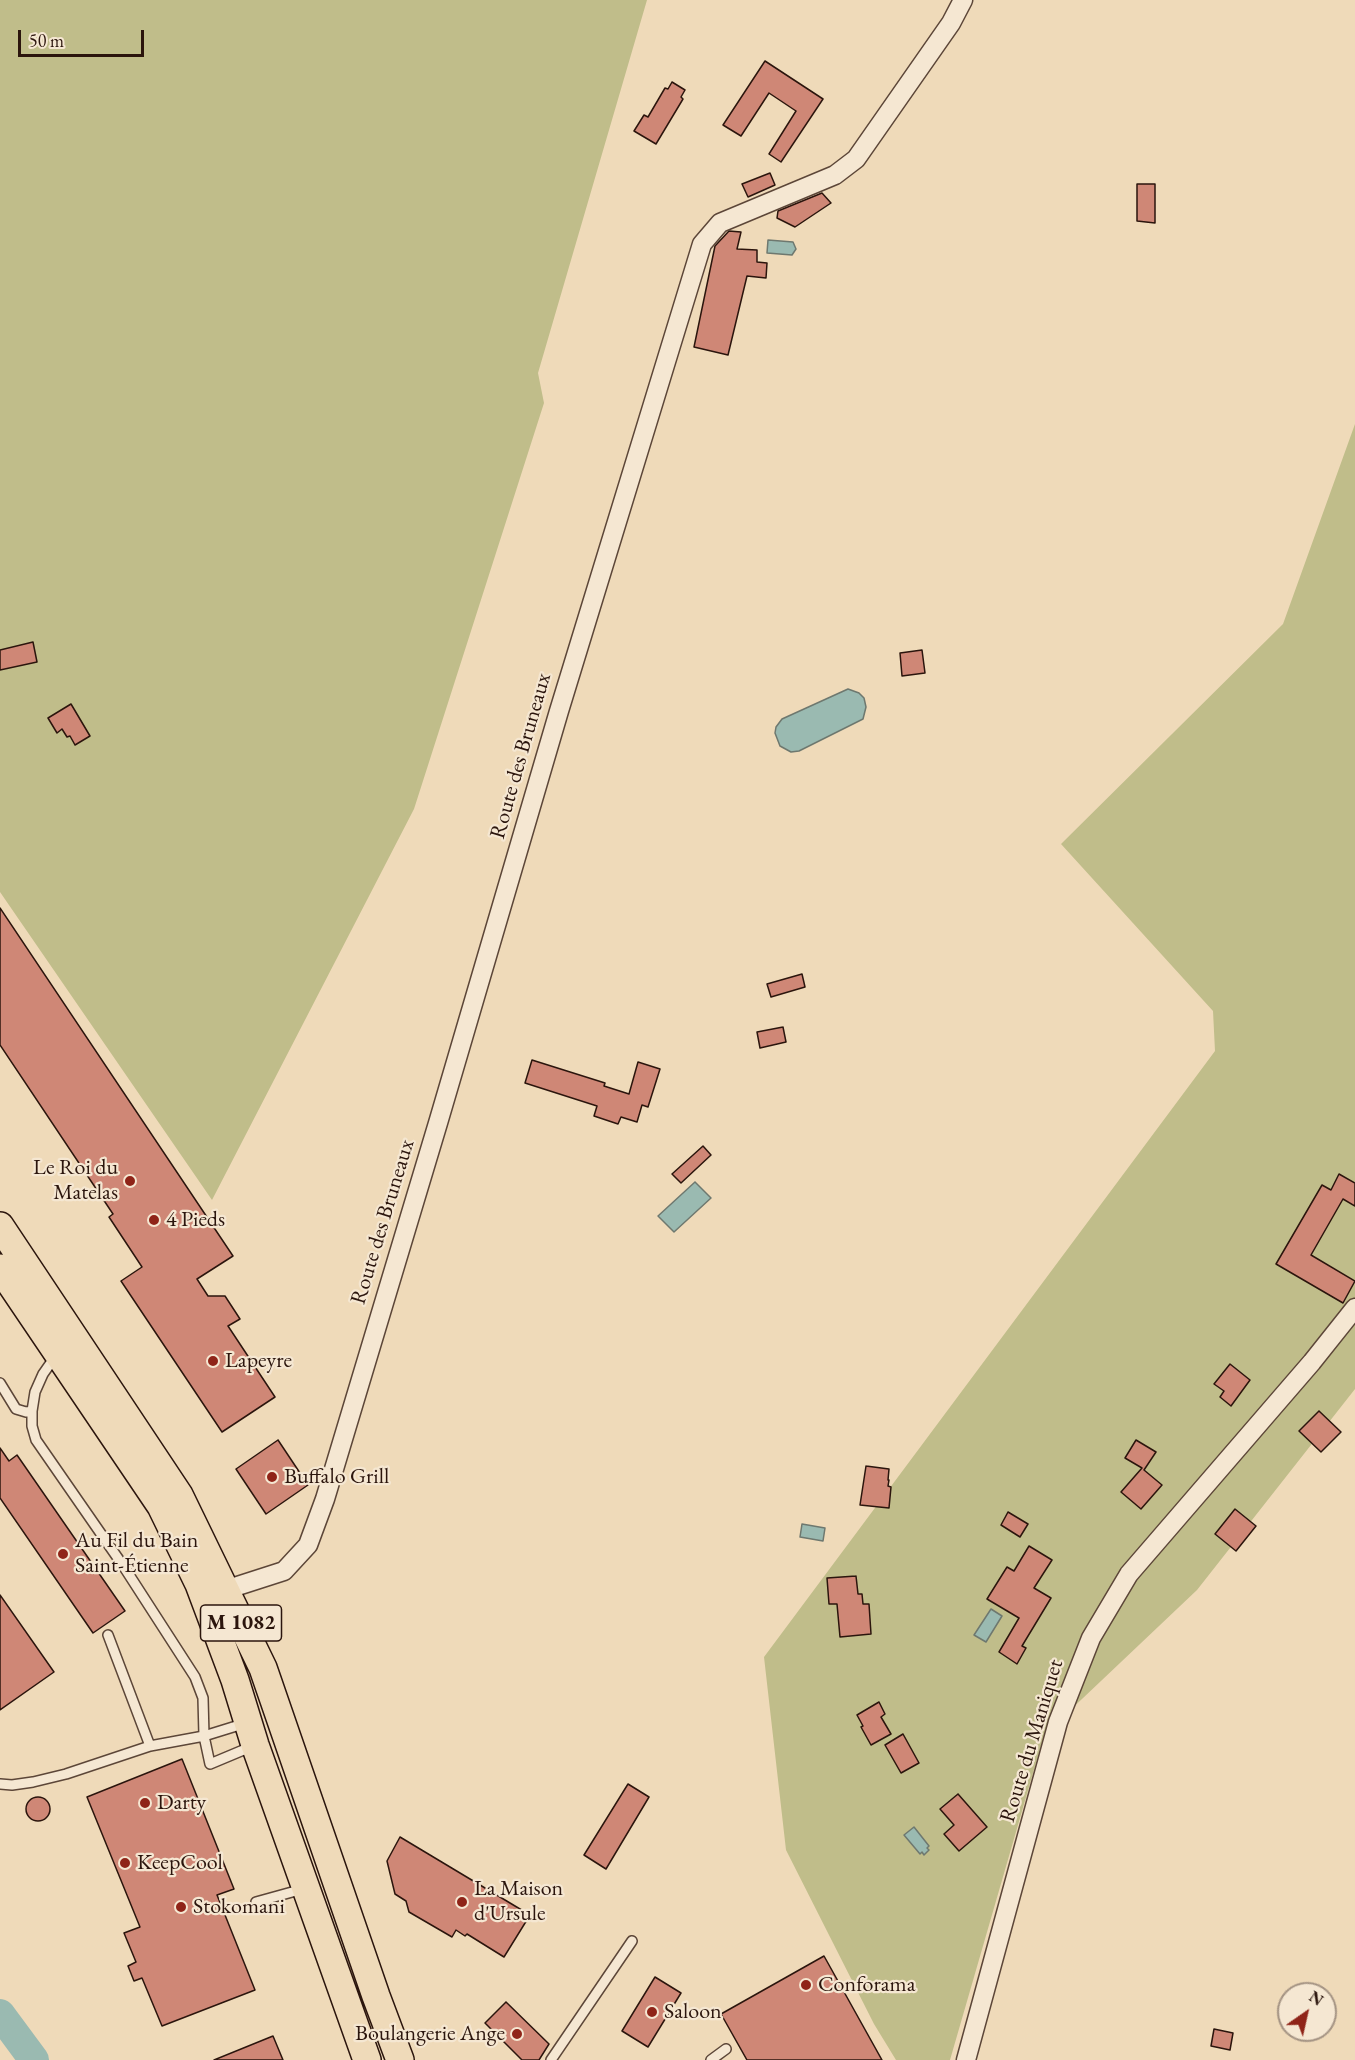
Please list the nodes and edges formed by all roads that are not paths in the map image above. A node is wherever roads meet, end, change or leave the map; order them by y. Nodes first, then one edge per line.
1 (963, 0) edge
2 (0, 1226) edge
3 (0, 1268) edge
4 (1355, 1308) edge
5 (60, 1356) junction
6 (0, 1383) edge
7 (32, 1411) junction
8 (212, 1587) junction
9 (108, 1635) dead end
10 (281, 1721) junction
11 (252, 1734) junction
12 (204, 1736) junction
13 (150, 1746) junction
14 (0, 1784) edge
15 (305, 1888) junction
16 (256, 1902) dead end
17 (632, 1941) dead end
18 (726, 2049) dead end
19 (367, 2060) edge
20 (400, 2060) edge
21 (551, 2060) edge
22 (711, 2060) edge
23 (966, 2060) edge

1 - 8 street, Route des Bruneaux
2 - 8 main road, M 1082
3 - 5 main road, M 1082
4 - 23 street, Route du Maniquet
5 - 7 lane
5 - 8 main road, M 1082
6 - 7 lane
7 - 12 lane
8 - 10 main road, M 1082
8 - 11 main road, M 1082
9 - 13 lane
10 - 11 main road
10 - 20 main road, M 1082
11 - 12 lane
11 - 12 lane
11 - 15 main road, M 1082
12 - 13 lane
13 - 14 lane
15 - 16 lane
15 - 19 main road, M 1082
17 - 21 lane
18 - 22 lane

